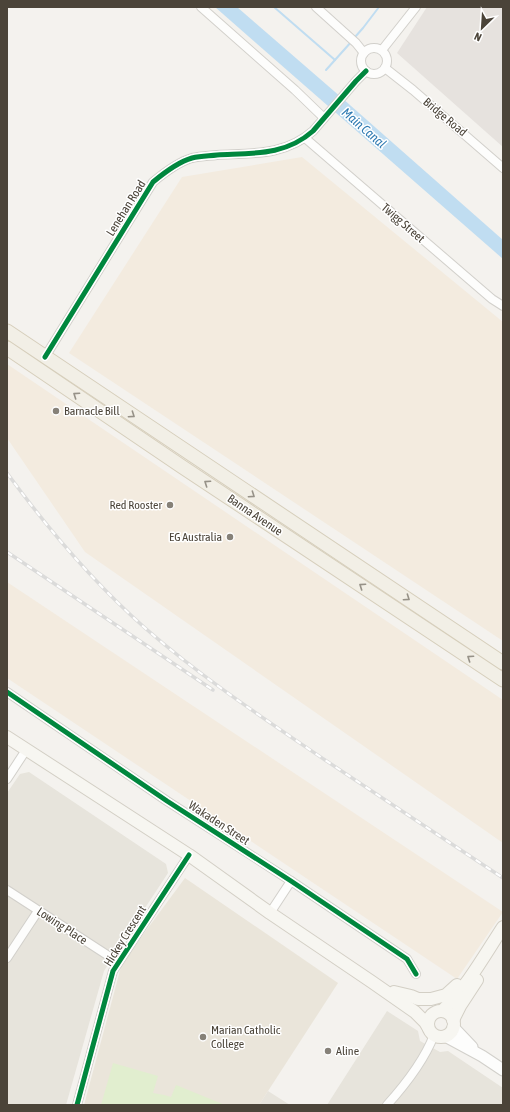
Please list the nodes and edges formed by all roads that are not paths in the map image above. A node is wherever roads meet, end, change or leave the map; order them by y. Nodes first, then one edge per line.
1 (200, 7) edge
2 (316, 7) edge
3 (416, 7) edge
4 (382, 50) junction
5 (364, 53) junction
6 (385, 68) junction
7 (366, 71) junction
8 (324, 118) junction
9 (305, 138) junction
10 (503, 168) edge
11 (503, 306) edge
12 (7, 331) edge
13 (7, 348) edge
14 (44, 357) junction
15 (37, 369) junction
16 (503, 663) edge
17 (503, 680) edge
18 (7, 692) edge
19 (7, 738) edge
20 (26, 750) junction
21 (7, 779) edge
22 (189, 855) junction
23 (291, 881) junction
24 (7, 890) edge
25 (38, 911) junction
26 (270, 913) junction
27 (503, 927) edge
28 (503, 941) edge
29 (7, 958) edge
30 (118, 962) junction
31 (478, 966) junction
32 (416, 974) dead end
33 (372, 982) junction
34 (394, 992) junction
35 (440, 1011) junction
36 (453, 1023) junction
37 (436, 1033) junction
38 (482, 1056) junction
39 (503, 1070) edge
40 (77, 1105) edge
41 (387, 1105) edge

1 - 8 street
2 - 5 street
3 - 4 street
4 - 5 street
4 - 6 street
5 - 7 street
6 - 7 street
6 - 10 street, Bridge Road
7 - 8 street, Lenehan Road
8 - 9 street, Lenehan Road
9 - 11 street, Twigg Street
9 - 14 street, Lenehan Road
12 - 14 main road, Banna Avenue
13 - 15 main road, Banna Avenue
14 - 15 main road
14 -> 16 main road, Banna Avenue
17 -> 15 main road, Banna Avenue
18 - 23 street, Wakaden Street
19 - 20 main road
20 - 21 street
20 - 22 main road
22 - 26 main road
22 - 30 street, Hickey Crescent
23 - 26 street
23 - 32 street, Wakaden Street
24 - 25 street, Lowing Place
25 - 29 street
25 - 30 street, Lowing Place
26 - 33 main road
27 - 31 main road
28 - 36 main road
30 - 40 street, Hickey Crescent
31 - 34 main road
31 - 35 main road
33 - 34 main road
33 - 37 main road
34 - 35 main road
35 - 36 main road
35 - 37 main road
36 - 37 main road
36 - 38 street
37 - 38 street
37 - 41 street
38 - 39 street

